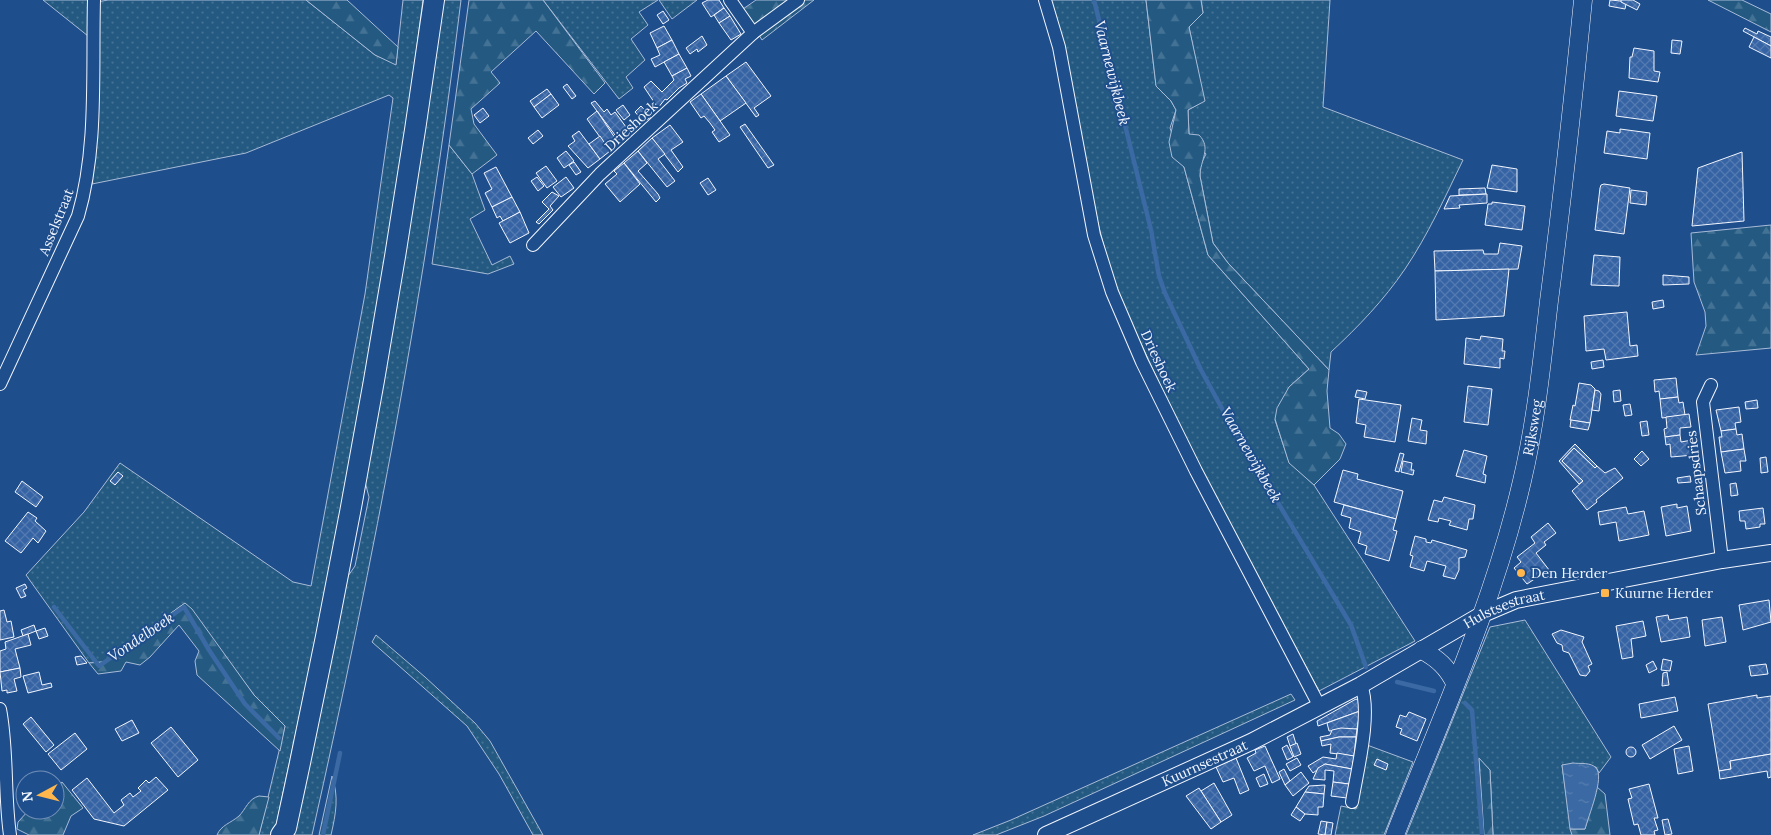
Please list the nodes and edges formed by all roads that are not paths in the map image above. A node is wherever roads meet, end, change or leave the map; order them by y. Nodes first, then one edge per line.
1 (94, 0) edge
2 (434, 0) edge
3 (730, 0) edge
4 (798, 0) edge
5 (1045, 0) edge
6 (1583, 0) edge
7 (753, 33) junction
8 (532, 244) dead end
9 (0, 384) edge
10 (1712, 384) dead end
11 (1771, 553) edge
12 (1722, 560) junction
13 (1483, 614) junction
14 (1422, 650) junction
15 (1455, 684) junction
16 (1361, 686) junction
17 (1320, 707) junction
18 (0, 709) edge
19 (1352, 802) dead end
20 (284, 832) edge
21 (10, 835) edge
22 (1046, 835) edge
23 (1395, 835) edge

1 - 9 street, Asselstraat
2 - 20 main road
3 - 7 street
4 - 7 street, Drieshoek
5 - 17 street, Drieshoek
6 - 13 main road, Rijksweg
7 - 8 street, Drieshoek
10 - 12 street, Schaapsdries
11 - 12 street, Hulstsestraat
12 - 13 street, Hulstsestraat
13 - 14 street, Hulstsestraat
13 - 15 main road, Rijksweg
14 - 15 main road
14 - 16 street, Kuurnsestraat
15 - 23 main road, Rijksweg
16 - 17 street, Kuurnsestraat
16 - 19 street
17 - 22 street, Kuurnsestraat
18 - 21 street

